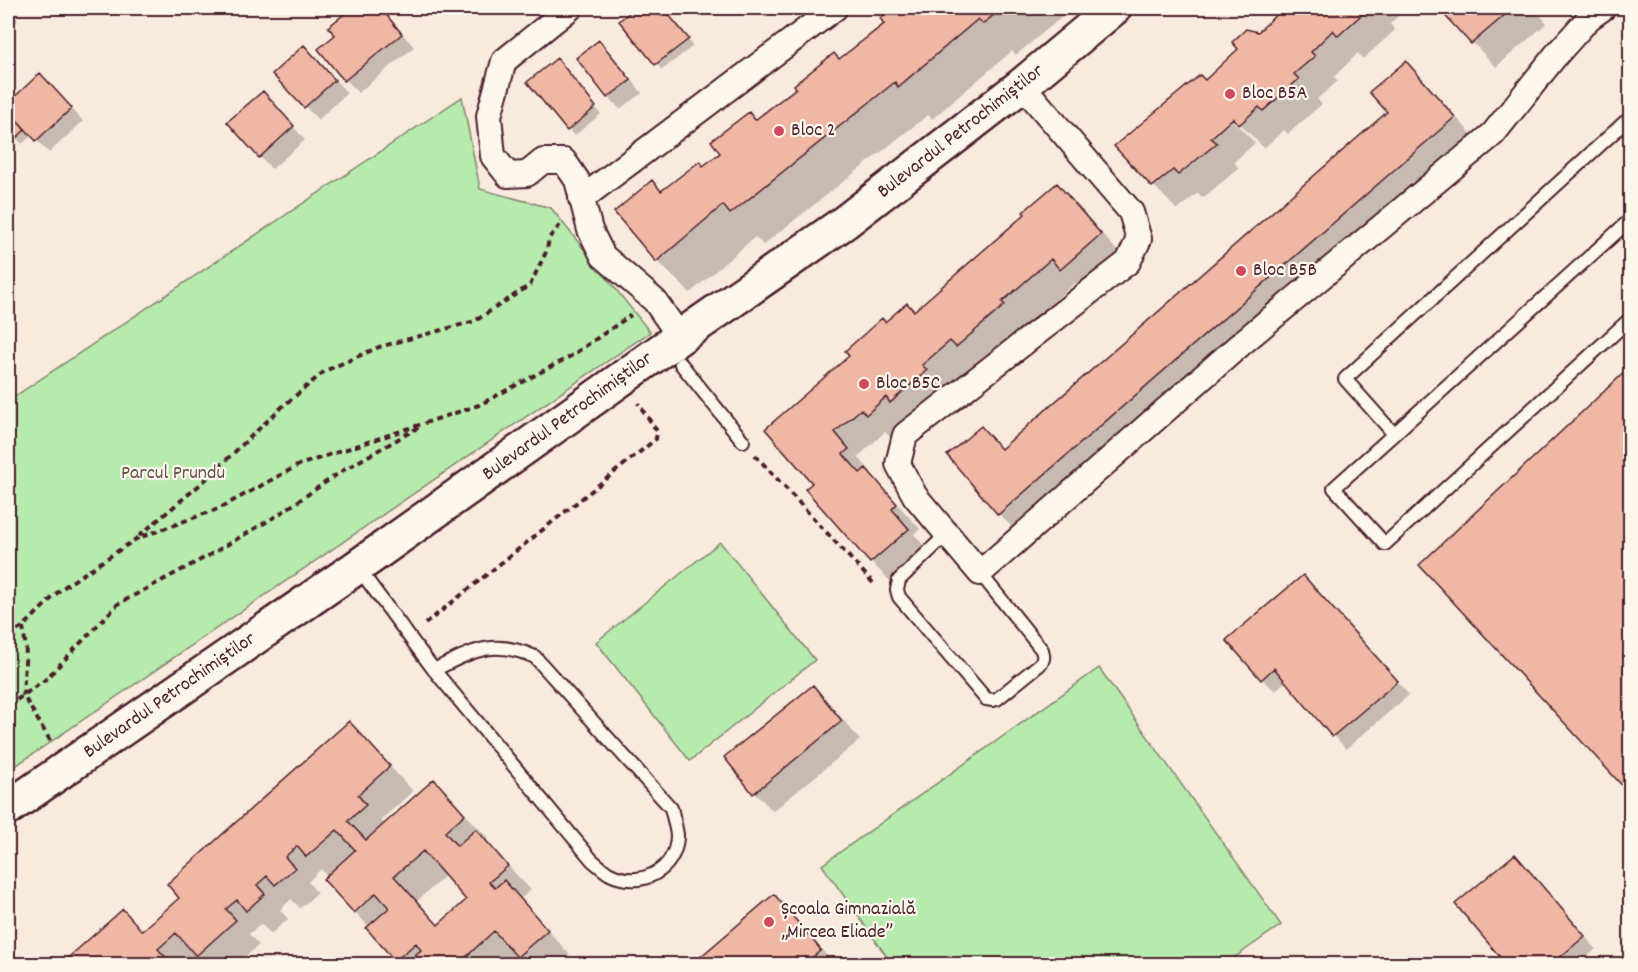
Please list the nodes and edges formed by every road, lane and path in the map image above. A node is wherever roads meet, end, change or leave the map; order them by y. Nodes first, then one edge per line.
1 (570, 8) edge
2 (835, 8) edge
3 (1114, 8) edge
4 (1603, 8) edge
5 (1022, 86) junction
6 (1630, 128) edge
7 (581, 199) junction
8 (1630, 220) edge
9 (561, 223) dead end
10 (655, 301) junction
11 (1630, 320) edge
12 (680, 350) junction
13 (635, 397) dead end
14 (429, 422) junction
15 (1394, 434) junction
16 (742, 441) joint
17 (947, 534) junction
18 (136, 538) junction
19 (357, 567) junction
20 (980, 573) junction
21 (897, 590) junction
22 (22, 627) junction
23 (8, 635) edge
24 (409, 637) junction
25 (434, 670) junction
26 (23, 695) junction
27 (8, 706) edge
28 (66, 767) junction
29 (8, 807) edge

1 - 7 street
2 - 7 street
3 - 5 main road, Bulevardul Petrochimiștilor
4 - 20 street
5 - 12 main road, Bulevardul Petrochimiștilor
5 - 17 street
6 - 15 lane
7 - 10 street
8 - 15 lane
9 - 18 path
10 - 12 street
10 - 14 path
11 - 15 lane
12 - 16 lane
12 - 19 main road, Bulevardul Petrochimiștilor
13 - 24 path
14 - 18 path
14 - 26 path
16 - 21 path
17 - 20 street
17 - 21 lane
18 - 22 path
19 - 24 lane
19 - 28 main road, Bulevardul Petrochimiștilor
20 - 21 lane
22 - 23 path
22 - 26 path
24 - 25 lane
25 - 25 lane
26 - 27 path
26 - 28 path
28 - 29 main road, Bulevardul Petrochimiștilor

